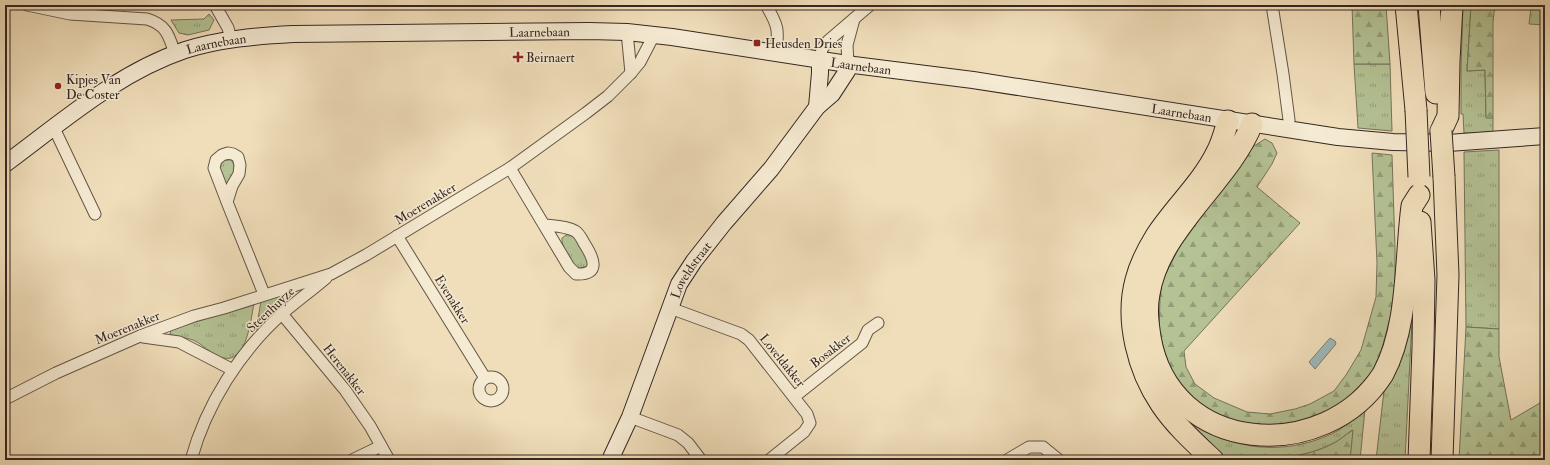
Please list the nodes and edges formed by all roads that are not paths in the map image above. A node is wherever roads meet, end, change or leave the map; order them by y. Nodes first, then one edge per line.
1 (27, 5) edge
2 (215, 5) edge
3 (766, 5) edge
4 (870, 5) edge
5 (1272, 5) edge
6 (1406, 5) edge
7 (1429, 5) edge
8 (1452, 5) edge
9 (854, 19) junction
10 (627, 32) junction
11 (654, 35) junction
12 (231, 39) junction
13 (174, 50) junction
14 (776, 53) junction
15 (820, 59) junction
16 (848, 64) junction
17 (631, 73) junction
18 (817, 107) junction
19 (1228, 121) junction
20 (1252, 124) junction
21 (54, 128) junction
22 (1288, 130) junction
23 (1441, 131) junction
24 (1545, 136) edge
25 (5, 164) edge
26 (510, 168) junction
27 (1419, 186) junction
28 (227, 202) dead end
29 (95, 214) dead end
30 (545, 225) junction
31 (397, 236) junction
32 (331, 274) junction
33 (264, 294) junction
34 (670, 308) junction
35 (282, 314) junction
36 (878, 323) dead end
37 (140, 336) junction
38 (233, 370) junction
39 (485, 378) dead end
40 (794, 397) junction
41 (5, 399) edge
42 (630, 417) junction
43 (381, 446) junction
44 (191, 460) edge
45 (352, 460) edge
46 (389, 460) edge
47 (610, 460) edge
48 (701, 460) edge
49 (769, 460) edge
50 (1007, 460) edge
51 (1058, 460) edge
52 (1213, 460) edge
53 (1419, 460) edge
54 (1442, 460) edge

1 - 13 street
2 - 12 street
3 - 14 street
4 - 9 street
5 - 22 street
6 - 27 highway, bridge
7 - 23 highway
8 - 23 highway
9 - 15 street
9 - 16 street
10 - 11 street, Laarnebaan
10 - 12 street, Laarnebaan
10 - 17 street
11 - 14 street, Laarnebaan
11 - 17 street, Moerenakker
12 - 13 street, Laarnebaan
13 - 21 street, Laarnebaan
14 - 15 street, Laarnebaan
15 - 16 street, Laarnebaan
15 - 18 street
16 - 18 street, Loveldstraat
16 - 19 street, Laarnebaan
17 - 26 street, Moerenakker
18 - 34 street, Loveldstraat
19 - 20 street, Laarnebaan
19 - 52 highway
20 - 22 street, Laarnebaan
20 - 27 highway
21 - 25 street, Laarnebaan
21 - 29 street
22 - 24 street, Laarnebaan
23 - 54 highway, bridge
26 - 30 street
26 - 31 street, Moerenakker
27 - 53 highway
28 - 33 street
30 - 30 street
31 - 32 street, Moerenakker
31 - 39 street, Evenakker
32 - 33 street, Moerenakker
32 - 35 street, Steenhuyze
33 - 37 street, Moerenakker
34 - 40 street, Loveldakker
34 - 42 street, Loveldstraat
35 - 38 street, Steenhuyze
35 - 43 street, Herenakker
36 - 40 street, Bosakker
37 - 38 street
37 - 41 street, Moerenakker
38 - 44 street, Steenhuyze
40 - 49 street, Loveldakker
42 - 47 street, Loveldstraat
42 - 48 street
43 - 45 street
43 - 46 street, Herenakker
50 - 51 street

